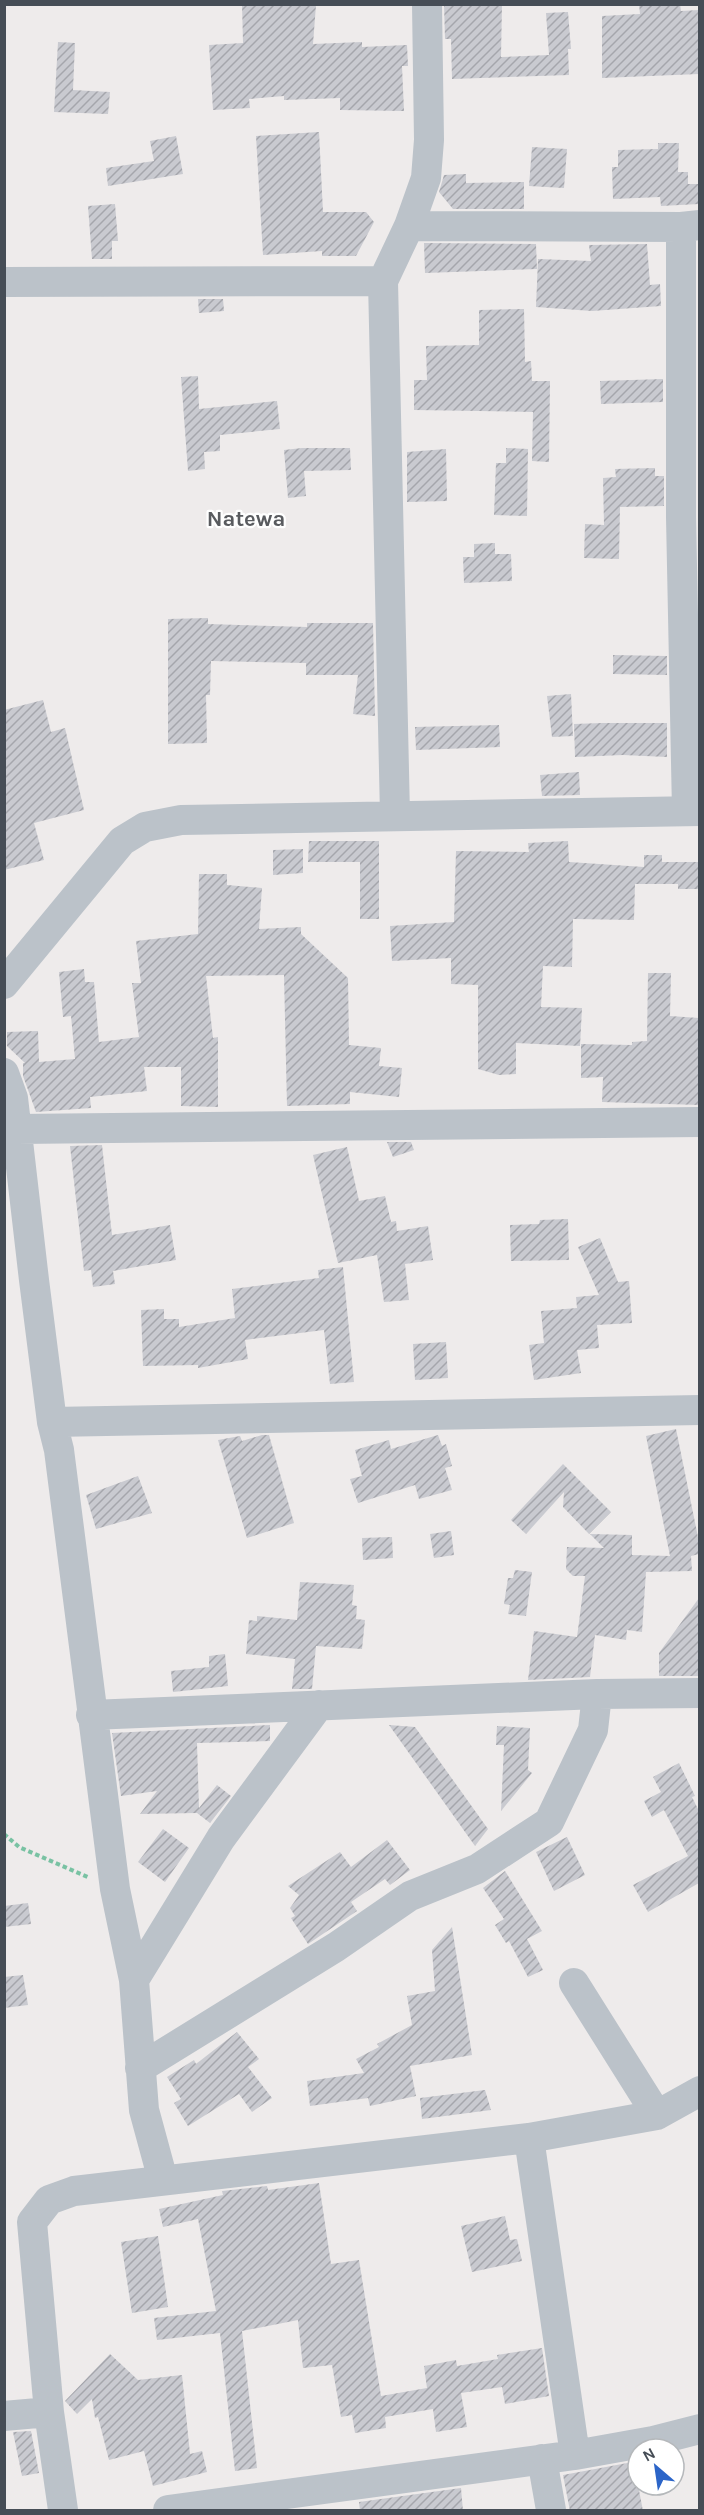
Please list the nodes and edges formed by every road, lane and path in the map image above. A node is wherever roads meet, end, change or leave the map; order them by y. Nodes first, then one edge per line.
1 (427, 4) edge
2 (409, 226) junction
3 (690, 226) edge
4 (383, 281) junction
5 (4, 282) edge
6 (690, 517) edge
7 (693, 811) edge
8 (395, 815) junction
9 (4, 984) edge
10 (4, 1073) edge
11 (699, 1122) edge
12 (17, 1130) junction
13 (699, 1410) edge
14 (52, 1422) junction
15 (699, 1693) edge
16 (597, 1694) junction
17 (319, 1706) junction
18 (91, 1716) junction
19 (4, 1834) edge
20 (115, 1889) junction
21 (134, 1980) junction
22 (574, 1983) dead end
23 (140, 2068) junction
24 (699, 2091) edge
25 (657, 2115) junction
26 (530, 2138) junction
27 (163, 2180) junction
28 (50, 2412) junction
29 (4, 2416) edge
30 (699, 2429) edge
31 (575, 2455) junction
32 (542, 2459) junction
33 (63, 2511) edge
34 (168, 2511) edge
35 (551, 2511) edge

1 - 2 street
2 - 3 street
2 - 4 street
3 - 6 street
4 - 5 street
4 - 8 street
6 - 7 street
7 - 8 street
8 - 9 street
10 - 12 street
11 - 12 street
12 - 14 street
13 - 14 street
14 - 18 street
15 - 16 street
16 - 17 street
16 - 23 street
17 - 18 street
17 - 21 street
18 - 20 street
19 - 20 path
20 - 21 street
21 - 23 street
22 - 25 street
23 - 27 street
24 - 25 street
25 - 26 street
26 - 27 street
26 - 31 street
27 - 28 street
28 - 29 street
28 - 33 street
30 - 31 street
31 - 32 street
32 - 34 street
32 - 35 street

